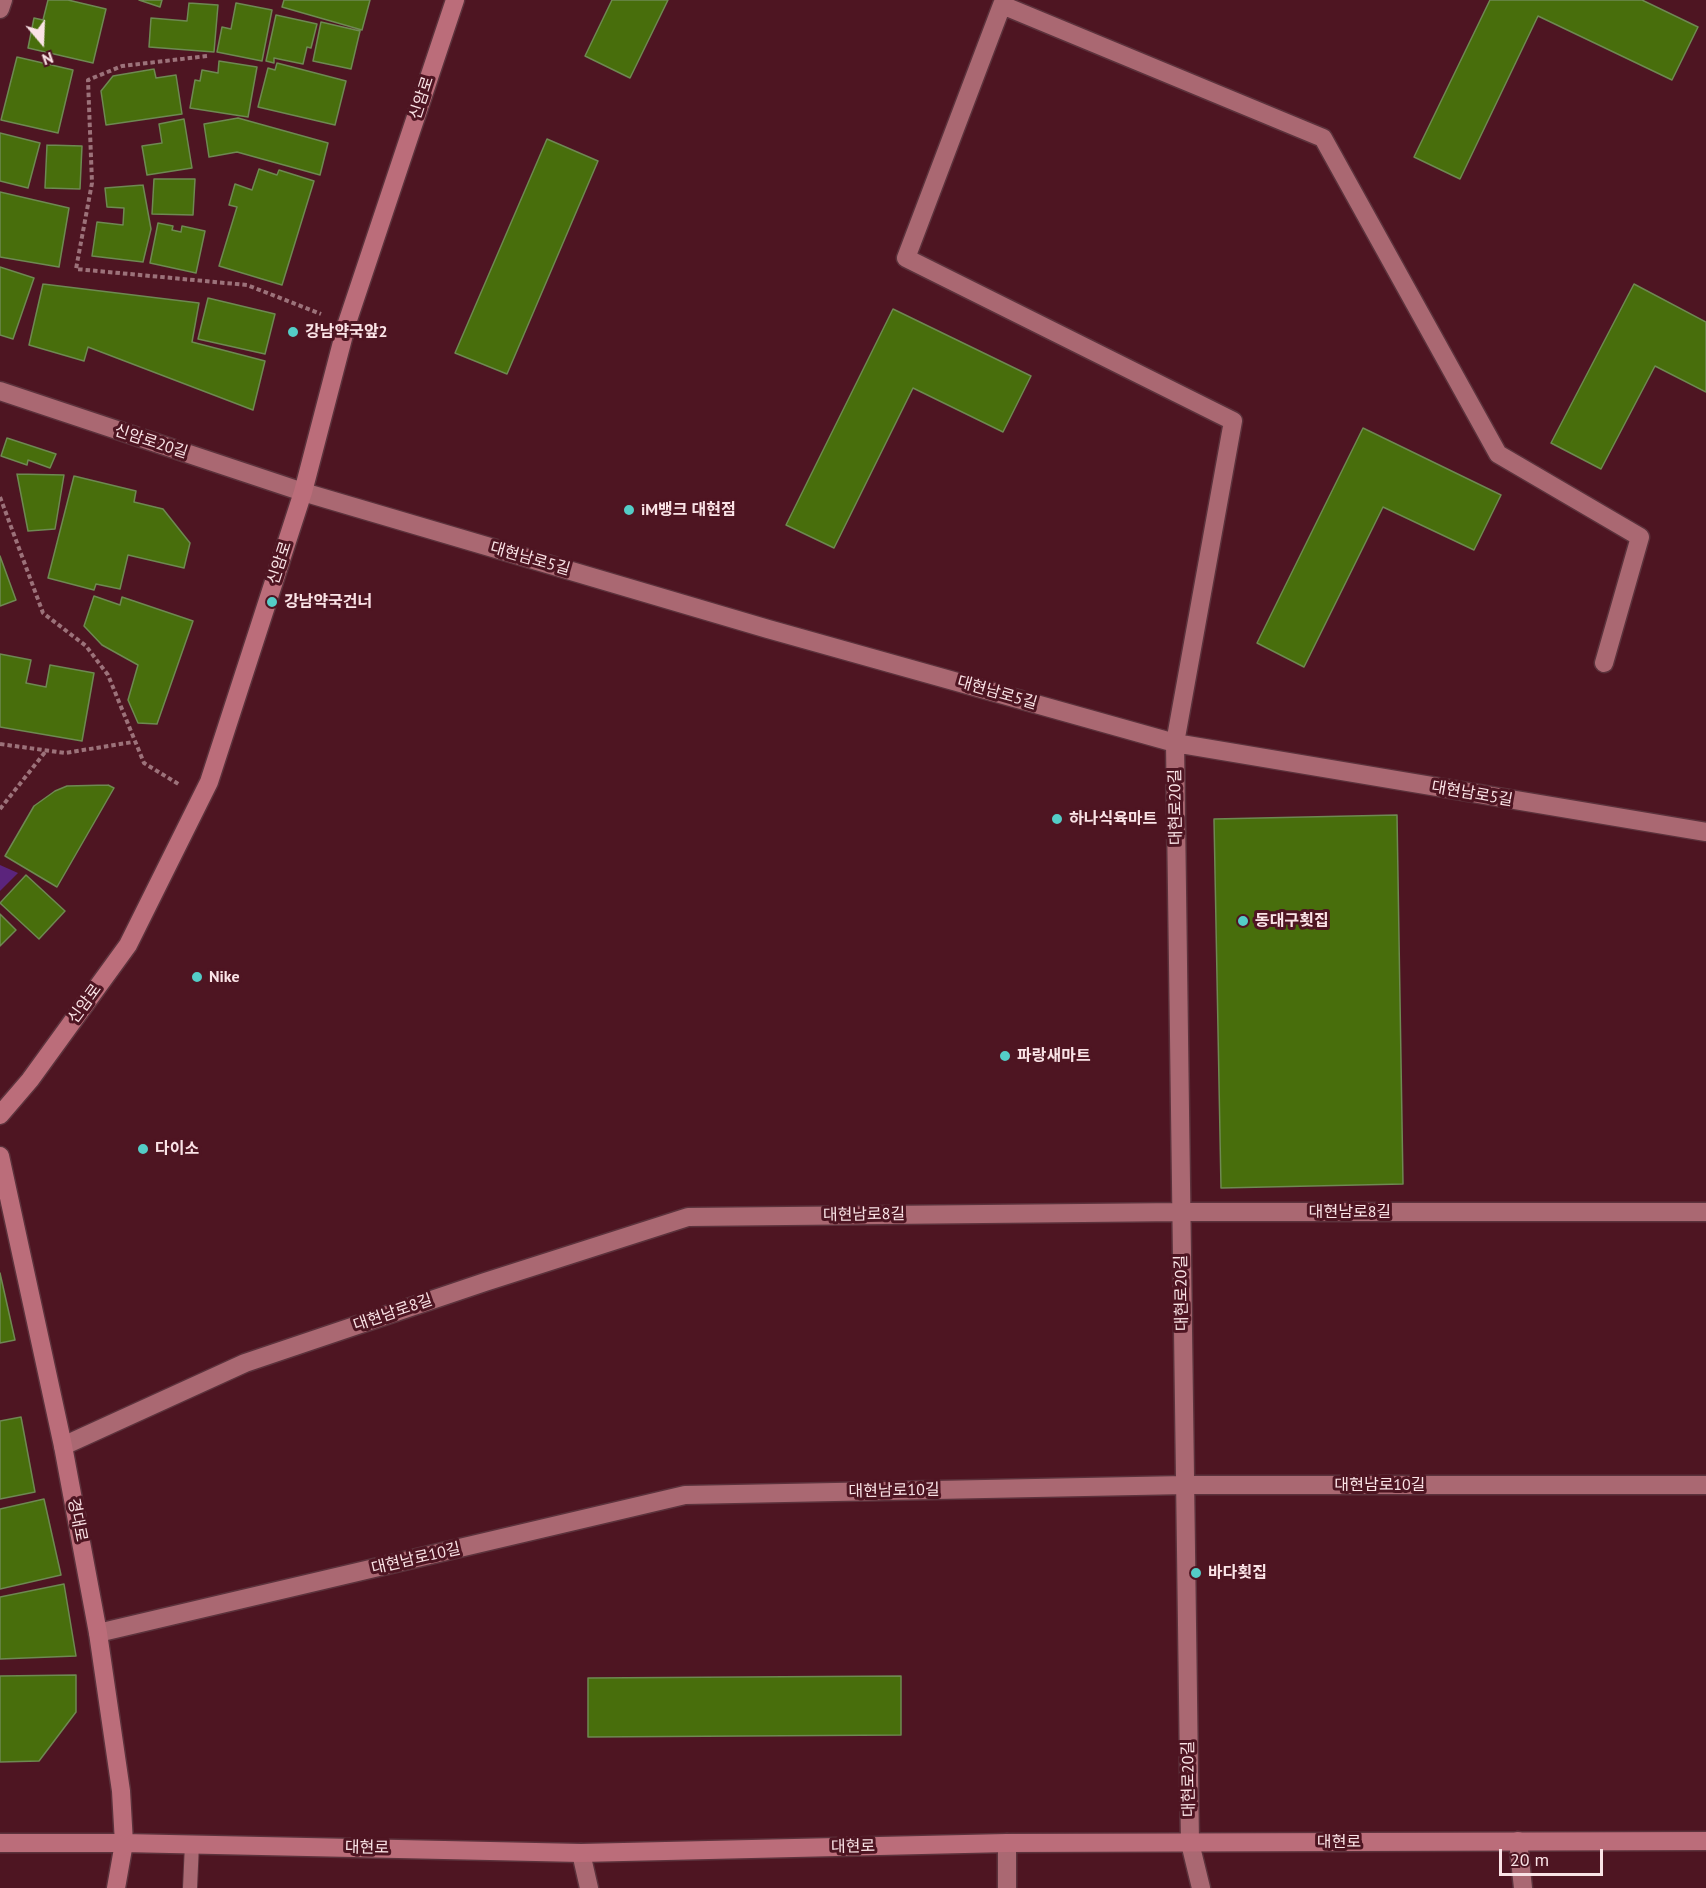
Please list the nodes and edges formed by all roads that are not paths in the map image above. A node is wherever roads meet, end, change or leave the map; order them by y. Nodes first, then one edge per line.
1 (3, 0) edge
2 (455, 0) edge
3 (0, 9) edge
4 (0, 391) edge
5 (303, 492) junction
6 (1604, 663) dead end
7 (1175, 743) junction
8 (1706, 832) edge
9 (0, 1115) edge
10 (0, 1156) edge
11 (1181, 1212) junction
12 (1706, 1212) edge
13 (63, 1446) junction
14 (1185, 1485) junction
15 (1706, 1485) edge
16 (98, 1634) junction
17 (1518, 1841) junction
18 (1706, 1841) edge
19 (0, 1843) edge
20 (124, 1843) junction
21 (1006, 1843) junction
22 (1190, 1843) junction
23 (192, 1844) junction
24 (581, 1853) junction
25 (116, 1888) edge
26 (190, 1888) edge
27 (589, 1888) edge
28 (1007, 1888) edge
29 (1201, 1888) edge
30 (1523, 1888) edge

1 - 3 street
2 - 5 main road, 신암로
4 - 5 street, 신암로20길
5 - 7 street, 대현남로5길
5 - 9 main road, 신암로
6 - 7 street, 대현로20길
7 - 8 street, 대현남로5길
7 - 11 street, 대현로20길
10 - 13 main road, 경대로
11 - 12 street, 대현남로8길
11 - 13 street, 대현남로8길
11 - 14 street, 대현로20길
13 - 16 main road, 경대로
14 - 15 street, 대현남로10길
14 - 16 street, 대현남로10길
14 - 22 street, 대현로20길
16 - 20 main road, 경대로
17 - 18 main road, 대현로
17 - 22 main road, 대현로
17 - 30 street
19 - 20 main road, 대현로
20 - 23 main road, 대현로
20 - 25 main road, 경대로
21 - 22 main road, 대현로
21 - 24 main road, 대현로
21 - 28 street
22 - 29 street, 대현로20길
23 - 24 main road, 대현로
23 - 26 lane
24 - 27 street

